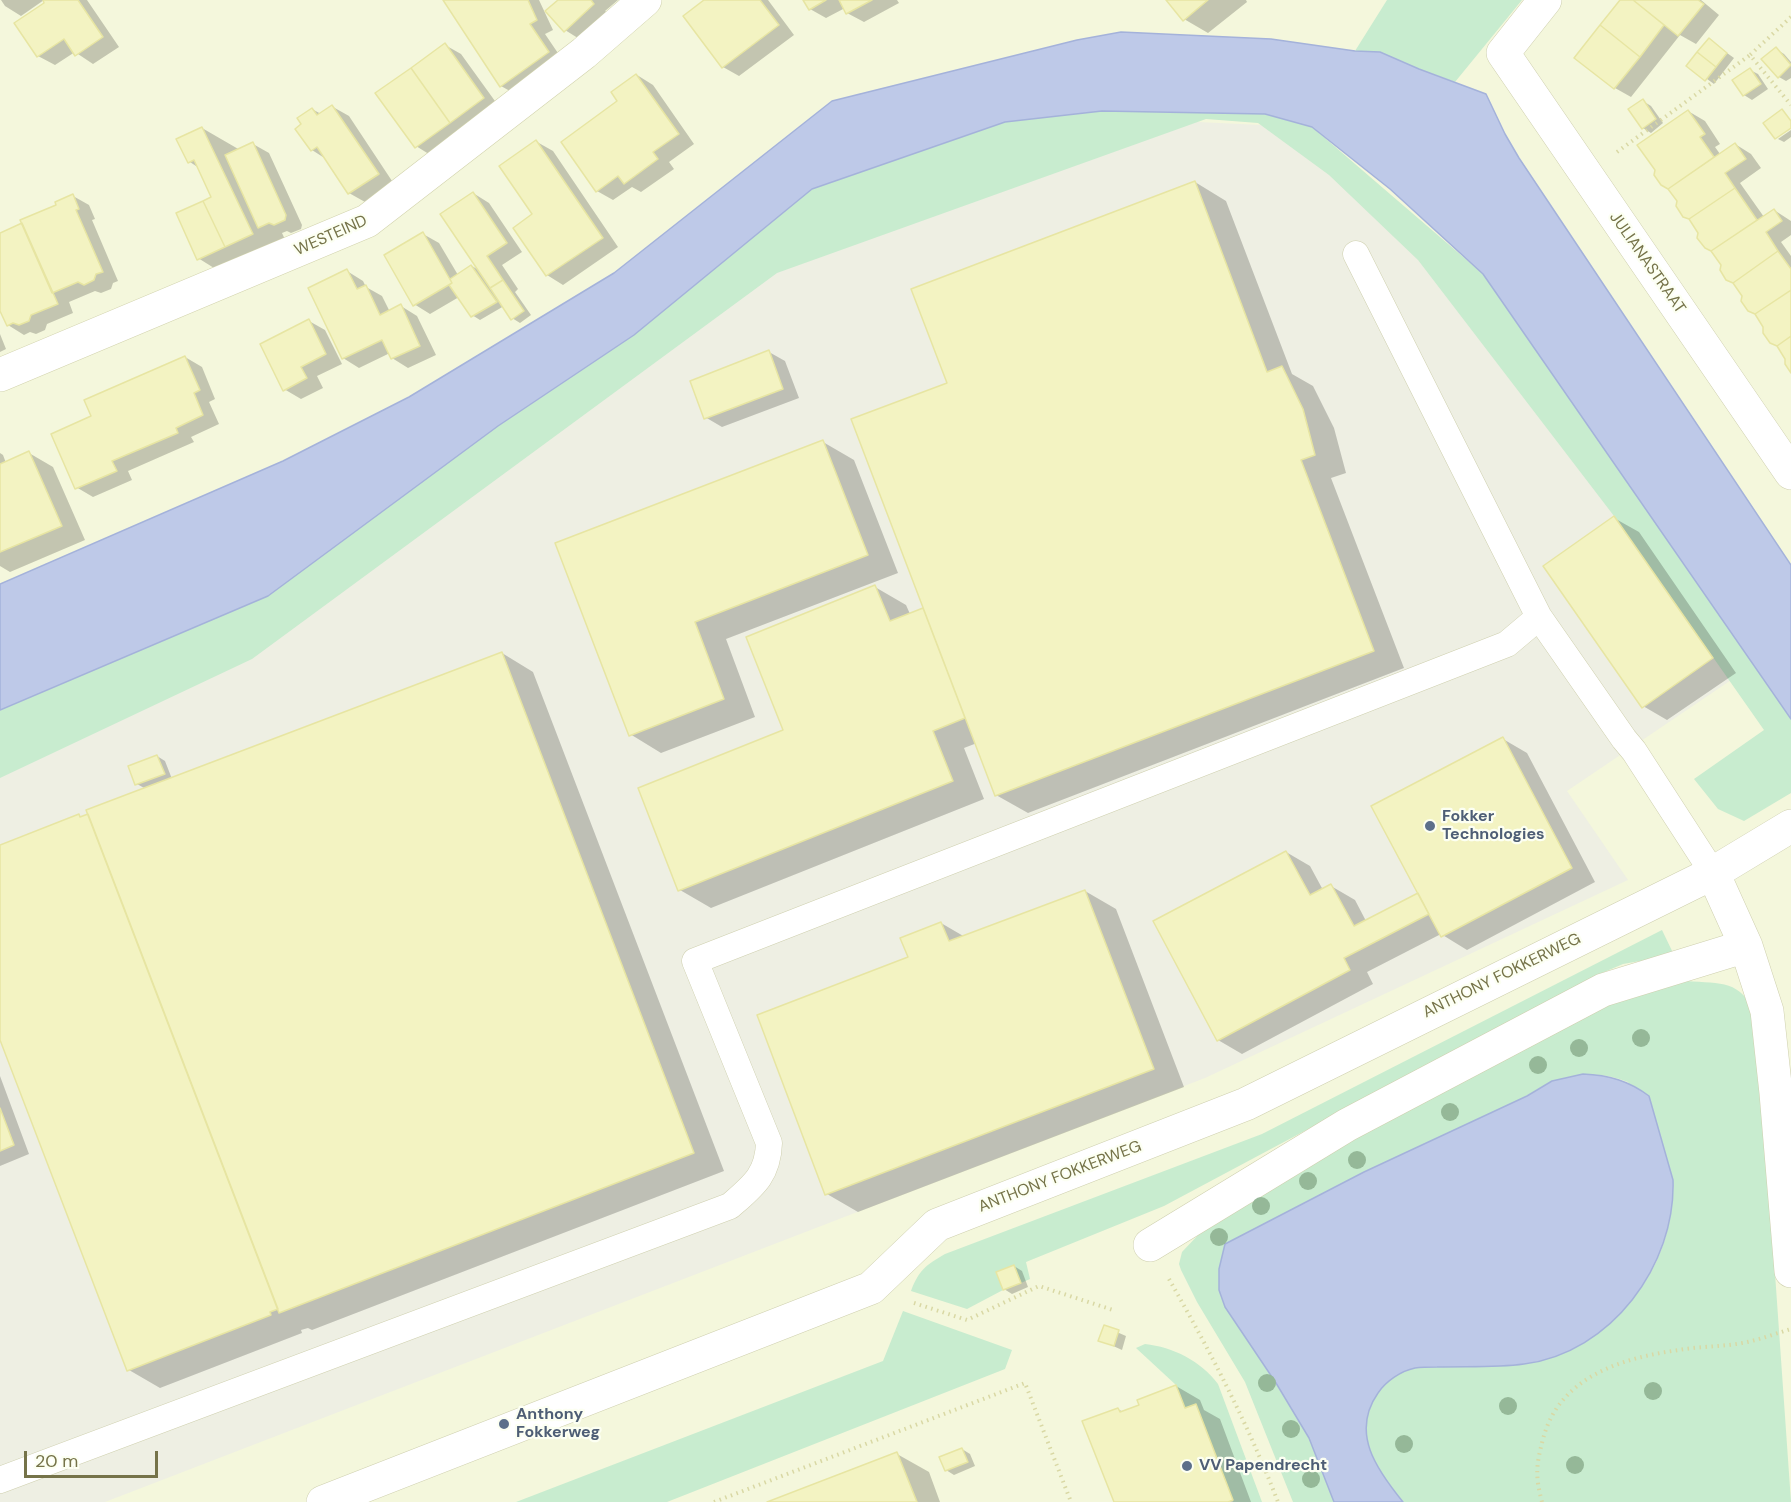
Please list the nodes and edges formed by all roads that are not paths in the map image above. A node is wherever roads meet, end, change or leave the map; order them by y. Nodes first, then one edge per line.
1 (645, 0) edge
2 (1545, 0) edge
3 (1356, 254) dead end
4 (0, 375) edge
5 (1791, 473) edge
6 (1539, 617) junction
7 (1791, 826) edge
8 (1713, 873) junction
9 (1746, 946) junction
10 (1150, 1245) road end
11 (1791, 1272) edge
12 (0, 1480) edge
13 (323, 1502) edge

1 - 4 street, WESTEIND
2 - 5 street, JULIANASTRAAT
3 - 6 lane
6 - 8 lane
6 - 12 lane
7 - 8 street, ANTHONY FOKKERWEG
8 - 9 street
8 - 13 street, ANTHONY FOKKERWEG
9 - 10 street
9 - 11 street

